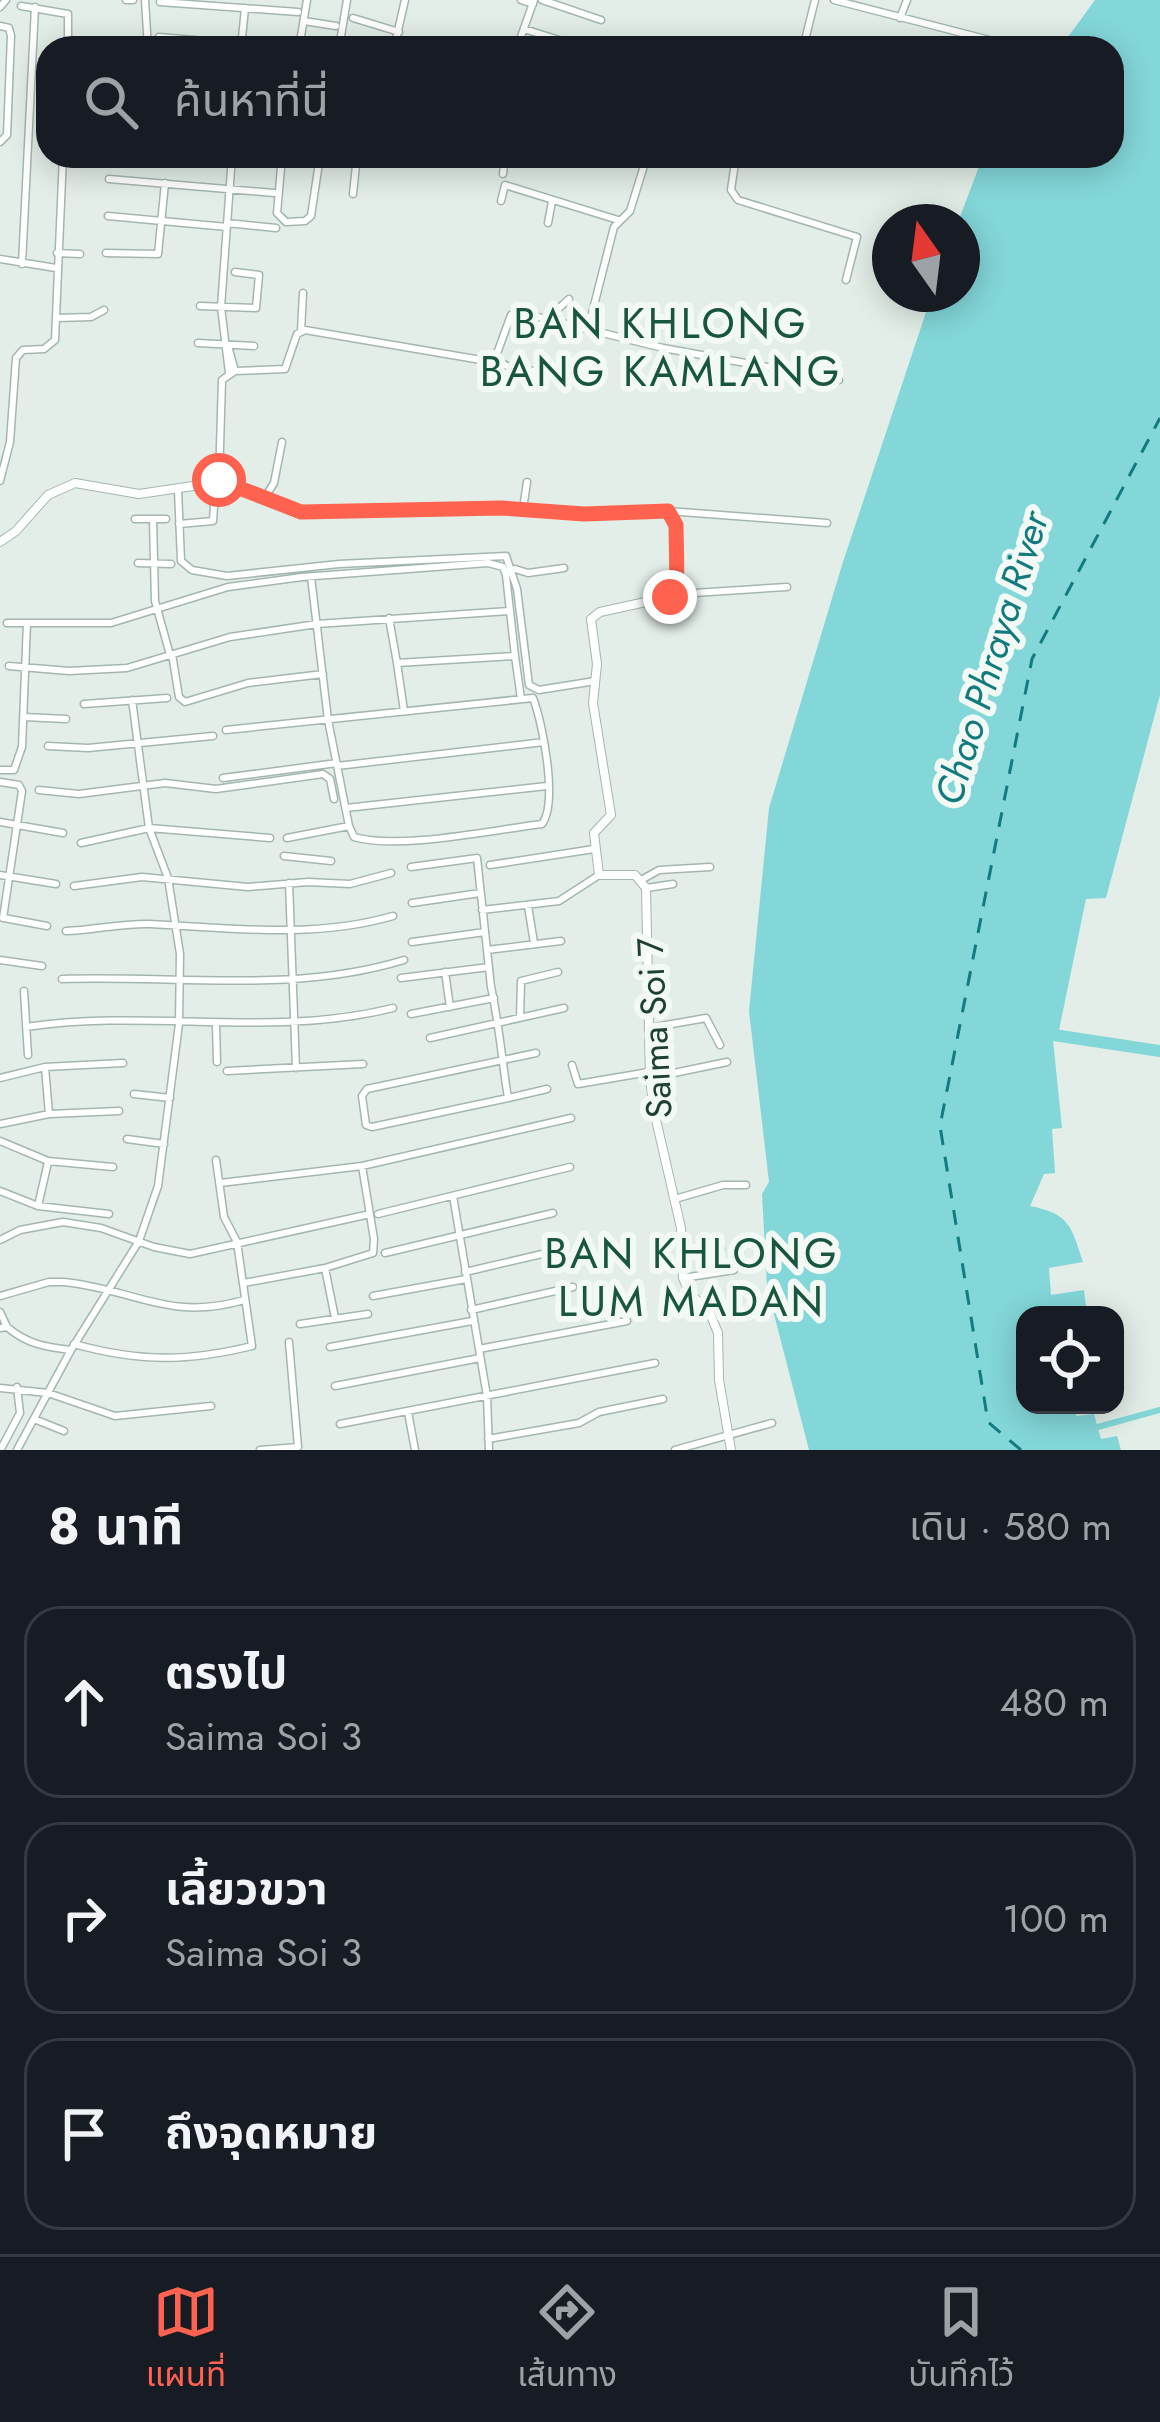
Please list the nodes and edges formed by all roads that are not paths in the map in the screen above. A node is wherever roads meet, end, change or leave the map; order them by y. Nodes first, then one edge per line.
1 (145, 0) edge
2 (275, 0) edge
3 (307, 0) edge
4 (347, 0) edge
5 (405, 0) edge
6 (521, 0) edge
7 (815, 0) edge
8 (834, 0) edge
9 (907, 0) edge
10 (536, 1) edge
11 (160, 2) edge
12 (21, 6) dead end
13 (35, 7) junction
14 (245, 8) junction
15 (273, 10) junction
16 (298, 12) dead end
17 (352, 18) dead end
18 (900, 18) junction
19 (602, 20) dead end
20 (304, 21) junction
21 (0, 26) edge
22 (336, 26) dead end
23 (524, 28) junction
24 (399, 32) junction
25 (68, 36) edge
26 (147, 36) edge
27 (242, 36) edge
28 (301, 36) edge
29 (342, 36) edge
30 (398, 36) edge
31 (522, 36) edge
32 (548, 36) edge
33 (806, 36) edge
34 (973, 36) edge
35 (4, 65) edge
36 (4, 105) edge
37 (0, 142) edge
38 (62, 168) edge
39 (231, 168) edge
40 (281, 168) edge
41 (318, 168) edge
42 (356, 168) edge
43 (503, 168) edge
44 (643, 168) edge
45 (734, 168) edge
46 (502, 174) dead end
47 (109, 179) dead end
48 (165, 183) junction
49 (230, 188) junction
50 (274, 193) dead end
51 (353, 194) dead end
52 (532, 196) junction
53 (501, 201) dead end
54 (552, 201) junction
55 (526, 210) dead end
56 (108, 216) dead end
57 (163, 220) junction
58 (618, 220) junction
59 (548, 223) dead end
60 (227, 225) junction
61 (276, 228) dead end
62 (57, 253) junction
63 (106, 253) dead end
64 (80, 254) dead end
65 (0, 259) edge
66 (22, 264) junction
67 (56, 269) junction
68 (235, 272) dead end
69 (846, 280) dead end
70 (303, 293) dead end
71 (569, 299) dead end
72 (200, 306) dead end
73 (221, 308) junction
74 (104, 310) dead end
75 (56, 318) junction
76 (555, 321) junction
77 (588, 329) junction
78 (301, 331) junction
79 (225, 342) junction
80 (198, 343) dead end
81 (254, 346) dead end
82 (495, 359) junction
83 (232, 372) junction
84 (549, 374) dead end
85 (839, 380) dead end
86 (282, 442) dead end
87 (219, 480) junction
88 (0, 482) edge
89 (526, 482) dead end
90 (178, 490) junction
91 (215, 491) dead end
92 (266, 497) junction
93 (523, 509) junction
94 (668, 511) junction
95 (153, 518) junction
96 (166, 518) dead end
97 (135, 519) dead end
98 (827, 523) dead end
99 (178, 524) junction
100 (1, 540) edge
101 (138, 563) dead end
102 (154, 563) junction
103 (171, 564) dead end
104 (512, 567) junction
105 (564, 568) dead end
106 (311, 577) junction
107 (787, 587) dead end
108 (677, 590) junction
109 (157, 610) junction
110 (509, 611) junction
111 (389, 618) junction
112 (8, 623) dead end
113 (27, 623) junction
114 (317, 624) junction
115 (171, 655) junction
116 (515, 656) junction
117 (398, 663) junction
118 (9, 666) dead end
119 (26, 668) junction
120 (322, 674) junction
121 (595, 681) junction
122 (167, 698) dead end
123 (521, 699) junction
124 (133, 700) junction
125 (84, 704) dead end
126 (404, 711) junction
127 (24, 717) junction
128 (66, 719) dead end
129 (328, 720) junction
130 (226, 730) dead end
131 (213, 736) dead end
132 (136, 742) junction
133 (544, 742) junction
134 (48, 746) dead end
135 (337, 765) junction
136 (0, 770) edge
137 (224, 778) dead end
138 (0, 782) edge
139 (142, 785) junction
140 (547, 786) junction
141 (38, 790) dead end
142 (334, 799) dead end
143 (346, 808) junction
144 (0, 821) edge
145 (17, 824) junction
146 (350, 826) junction
147 (149, 828) junction
148 (63, 833) dead end
149 (270, 838) dead end
150 (81, 843) dead end
151 (594, 849) junction
152 (284, 856) dead end
153 (296, 858) junction
154 (331, 861) dead end
155 (490, 865) dead end
156 (411, 866) dead end
157 (710, 867) dead end
158 (391, 873) dead end
159 (0, 875) edge
160 (599, 875) junction
161 (10, 877) junction
162 (168, 878) junction
163 (289, 883) junction
164 (56, 884) dead end
165 (645, 884) junction
166 (673, 884) dead end
167 (74, 886) dead end
168 (480, 893) junction
169 (412, 903) dead end
170 (528, 905) junction
171 (482, 910) junction
172 (393, 916) dead end
173 (2, 918) edge
174 (47, 926) dead end
175 (177, 928) junction
176 (290, 930) junction
177 (66, 931) dead end
178 (484, 932) junction
179 (561, 941) dead end
180 (412, 942) dead end
181 (534, 944) junction
182 (487, 950) junction
183 (0, 960) edge
184 (404, 960) dead end
185 (42, 966) dead end
186 (489, 967) junction
187 (445, 972) junction
188 (558, 972) dead end
189 (401, 978) dead end
190 (62, 979) dead end
191 (181, 979) junction
192 (291, 979) junction
193 (24, 992) dead end
194 (494, 998) junction
195 (450, 1007) junction
196 (394, 1008) dead end
197 (564, 1008) dead end
198 (411, 1014) dead end
199 (520, 1018) junction
200 (497, 1023) junction
201 (179, 1024) junction
202 (293, 1024) junction
203 (216, 1025) junction
204 (26, 1027) junction
205 (649, 1028) junction
206 (430, 1039) dead end
207 (720, 1045) dead end
208 (536, 1053) dead end
209 (28, 1055) dead end
210 (502, 1061) junction
211 (728, 1062) dead end
212 (217, 1063) dead end
213 (123, 1064) dead end
214 (363, 1064) dead end
215 (572, 1064) dead end
216 (45, 1067) junction
217 (296, 1068) junction
218 (227, 1072) dead end
219 (650, 1075) junction
220 (0, 1078) edge
221 (547, 1090) dead end
222 (134, 1094) dead end
223 (170, 1098) junction
224 (508, 1098) junction
225 (119, 1111) dead end
226 (50, 1114) junction
227 (571, 1118) dead end
228 (0, 1125) edge
229 (127, 1138) dead end
230 (0, 1141) edge
231 (164, 1144) junction
232 (48, 1160) junction
233 (216, 1160) dead end
234 (362, 1166) junction
235 (113, 1167) dead end
236 (570, 1167) dead end
237 (220, 1183) junction
238 (746, 1185) dead end
239 (0, 1192) edge
240 (453, 1196) junction
241 (675, 1199) junction
242 (38, 1206) junction
243 (554, 1213) dead end
244 (110, 1214) dead end
245 (374, 1214) junction
246 (460, 1234) junction
247 (0, 1240) edge
248 (140, 1241) junction
249 (237, 1242) junction
250 (722, 1249) dead end
251 (555, 1251) dead end
252 (681, 1252) junction
253 (385, 1253) dead end
254 (325, 1268) junction
255 (734, 1270) dead end
256 (465, 1275) junction
257 (683, 1277) junction
258 (244, 1283) junction
259 (573, 1287) dead end
260 (110, 1291) junction
261 (0, 1296) edge
262 (373, 1296) dead end
263 (244, 1300) junction
264 (471, 1310) junction
265 (0, 1312) edge
266 (368, 1314) dead end
267 (335, 1319) junction
268 (472, 1321) junction
269 (628, 1321) dead end
270 (300, 1324) dead end
271 (4, 1328) edge
272 (289, 1342) dead end
273 (72, 1347) junction
274 (330, 1347) dead end
275 (480, 1353) junction
276 (655, 1363) dead end
277 (335, 1386) dead end
278 (16, 1387) junction
279 (0, 1388) edge
280 (48, 1394) junction
281 (487, 1396) junction
282 (662, 1399) dead end
283 (211, 1406) dead end
284 (408, 1412) junction
285 (34, 1419) junction
286 (340, 1424) dead end
287 (772, 1424) dead end
288 (64, 1430) dead end
289 (729, 1435) junction
290 (488, 1439) junction
291 (1, 1446) edge
292 (299, 1448) edge
293 (17, 1449) edge
294 (260, 1450) edge
295 (415, 1450) edge
296 (489, 1450) edge
297 (675, 1450) edge
298 (731, 1450) edge

1 - 26 street
2 - 15 street
3 - 20 street
4 - 29 street
5 - 24 street
6 - 10 street
7 - 33 street
8 - 18 street
9 - 18 street
10 - 19 street
10 - 23 street
11 - 14 street
12 - 13 street
13 - 25 street
13 - 66 street
14 - 15 street
14 - 27 street
15 - 16 street
17 - 24 street
18 - 34 street
20 - 22 street
20 - 28 street
21 - 35 street
23 - 31 street
23 - 32 street
24 - 30 street
35 - 36 street
36 - 37 street
38 - 62 street
39 - 49 street
40 - 41 street
42 - 51 street
43 - 46 street
44 - 58 street
45 - 69 street
47 - 48 street
48 - 49 street
48 - 57 street
49 - 50 street
49 - 60 street
52 - 53 street
52 - 54 street
52 - 55 street
54 - 58 street
54 - 59 street
56 - 57 street
57 - 60 street
57 - 63 street
58 - 77 street
60 - 61 street
60 - 73 street
62 - 64 street
62 - 67 street
65 - 66 street
66 - 67 street
67 - 75 street
68 - 73 street
70 - 78 street
71 - 76 street
72 - 73 street
73 - 79 street
74 - 75 street
75 - 88 street
76 - 77 street
76 - 82 street
77 - 85 street
78 - 82 street
78 - 83 street
79 - 80 street
79 - 81 street
79 - 83 street
82 - 84 street
83 - 87 street
86 - 92 street
87 - 90 street
87 - 92 street
89 - 93 street
90 - 99 street
90 - 100 street
91 - 99 street
92 - 93 street
93 - 94 street
94 - 98 street
94 - 108 street
95 - 96 street
95 - 97 street
95 - 102 street
99 - 104 street
101 - 102 street
102 - 103 street
102 - 109 street
104 - 105 street
104 - 121 street
106 - 109 street
106 - 110 street
106 - 114 street
107 - 108 street
108 - 121 street
109 - 113 street
109 - 115 street
110 - 111 street
110 - 116 street
111 - 114 street
111 - 117 street
112 - 113 street
113 - 119 street
114 - 115 street
114 - 120 street
115 - 119 street
115 - 120 street
116 - 117 street
116 - 123 street
117 - 126 street
118 - 119 street
119 - 127 street
120 - 129 street
121 - 151 street
122 - 124 street
123 - 126 street
123 - 133 street
124 - 125 street
124 - 132 street
126 - 129 street
127 - 128 street
127 - 136 street
129 - 130 street
129 - 135 street
131 - 132 street
132 - 134 street
132 - 139 street
133 - 135 street
133 - 140 street
135 - 137 street
135 - 143 street
138 - 145 street
139 - 141 street
139 - 142 street
139 - 147 street
140 - 143 street
140 - 146 street
143 - 146 street
144 - 145 street
145 - 148 street
145 - 161 street
146 - 153 street
147 - 149 street
147 - 150 street
147 - 162 street
151 - 155 street
151 - 160 street
152 - 153 street
153 - 154 street
156 - 168 street
157 - 165 street
158 - 163 street
159 - 161 street
160 - 165 street
160 - 170 street
161 - 164 street
161 - 173 street
162 - 163 street
162 - 167 street
162 - 175 street
163 - 176 street
165 - 166 street
165 - 205 street, Saima Soi 7
168 - 169 street
168 - 171 street
170 - 171 street
170 - 181 street
171 - 178 street
172 - 176 street
173 - 174 street
175 - 176 street
175 - 177 street
175 - 191 street
176 - 192 street
178 - 180 street
178 - 182 street
179 - 181 street
181 - 182 street
182 - 186 street
183 - 185 street
184 - 192 street
186 - 187 street
186 - 194 street
187 - 189 street
187 - 195 street
188 - 199 street
190 - 191 street
191 - 192 street
191 - 201 street
192 - 202 street
193 - 204 street
194 - 195 street
194 - 200 street
195 - 198 street
196 - 202 street
197 - 199 street
199 - 200 street
200 - 206 street
200 - 210 street
201 - 203 street
201 - 204 street
201 - 223 street
202 - 203 street
202 - 217 street
203 - 212 street
204 - 209 street
205 - 207 street
205 - 219 street, Saima Soi 7
208 - 210 street
210 - 224 street
210 - 224 street
211 - 219 street
213 - 216 street
214 - 217 street
215 - 219 street
216 - 220 street
216 - 226 street
217 - 218 street
219 - 241 street, Saima Soi 7
221 - 224 street
222 - 223 street
223 - 231 street
225 - 226 street
226 - 228 street
227 - 234 street
229 - 231 street
230 - 232 street
231 - 248 street
232 - 235 street
232 - 242 street
233 - 237 street
234 - 237 street
234 - 245 street
236 - 240 street
237 - 249 street
238 - 241 street
239 - 242 street
240 - 245 street
240 - 246 street
241 - 252 street, Saima Soi 7
242 - 244 street
243 - 246 street
245 - 249 street
245 - 254 street
246 - 253 street
246 - 256 street
247 - 248 street
248 - 249 street
248 - 260 street
249 - 258 street
250 - 252 street
251 - 256 street
252 - 257 street, Saima Soi 7
254 - 258 street
254 - 267 street
255 - 257 street
256 - 262 street
256 - 264 street
257 - 289 street, Saima Soi 7
258 - 263 street
259 - 264 street
260 - 261 street
260 - 263 street
260 - 273 street
263 - 273 street
264 - 268 street
265 - 271 street
266 - 267 street
267 - 270 street
268 - 274 street
268 - 275 street
269 - 275 street
271 - 273 street
272 - 292 street
273 - 280 street
275 - 277 street
275 - 281 street
276 - 281 street
278 - 279 street
278 - 280 street
278 - 291 street
280 - 283 street
280 - 285 street
281 - 284 street
281 - 290 street
282 - 290 street
284 - 286 street
284 - 295 street
285 - 288 street
285 - 293 street
287 - 289 street
289 - 297 street
289 - 298 street, Saima Soi 7
290 - 296 street
291 - 293 street
292 - 294 street

